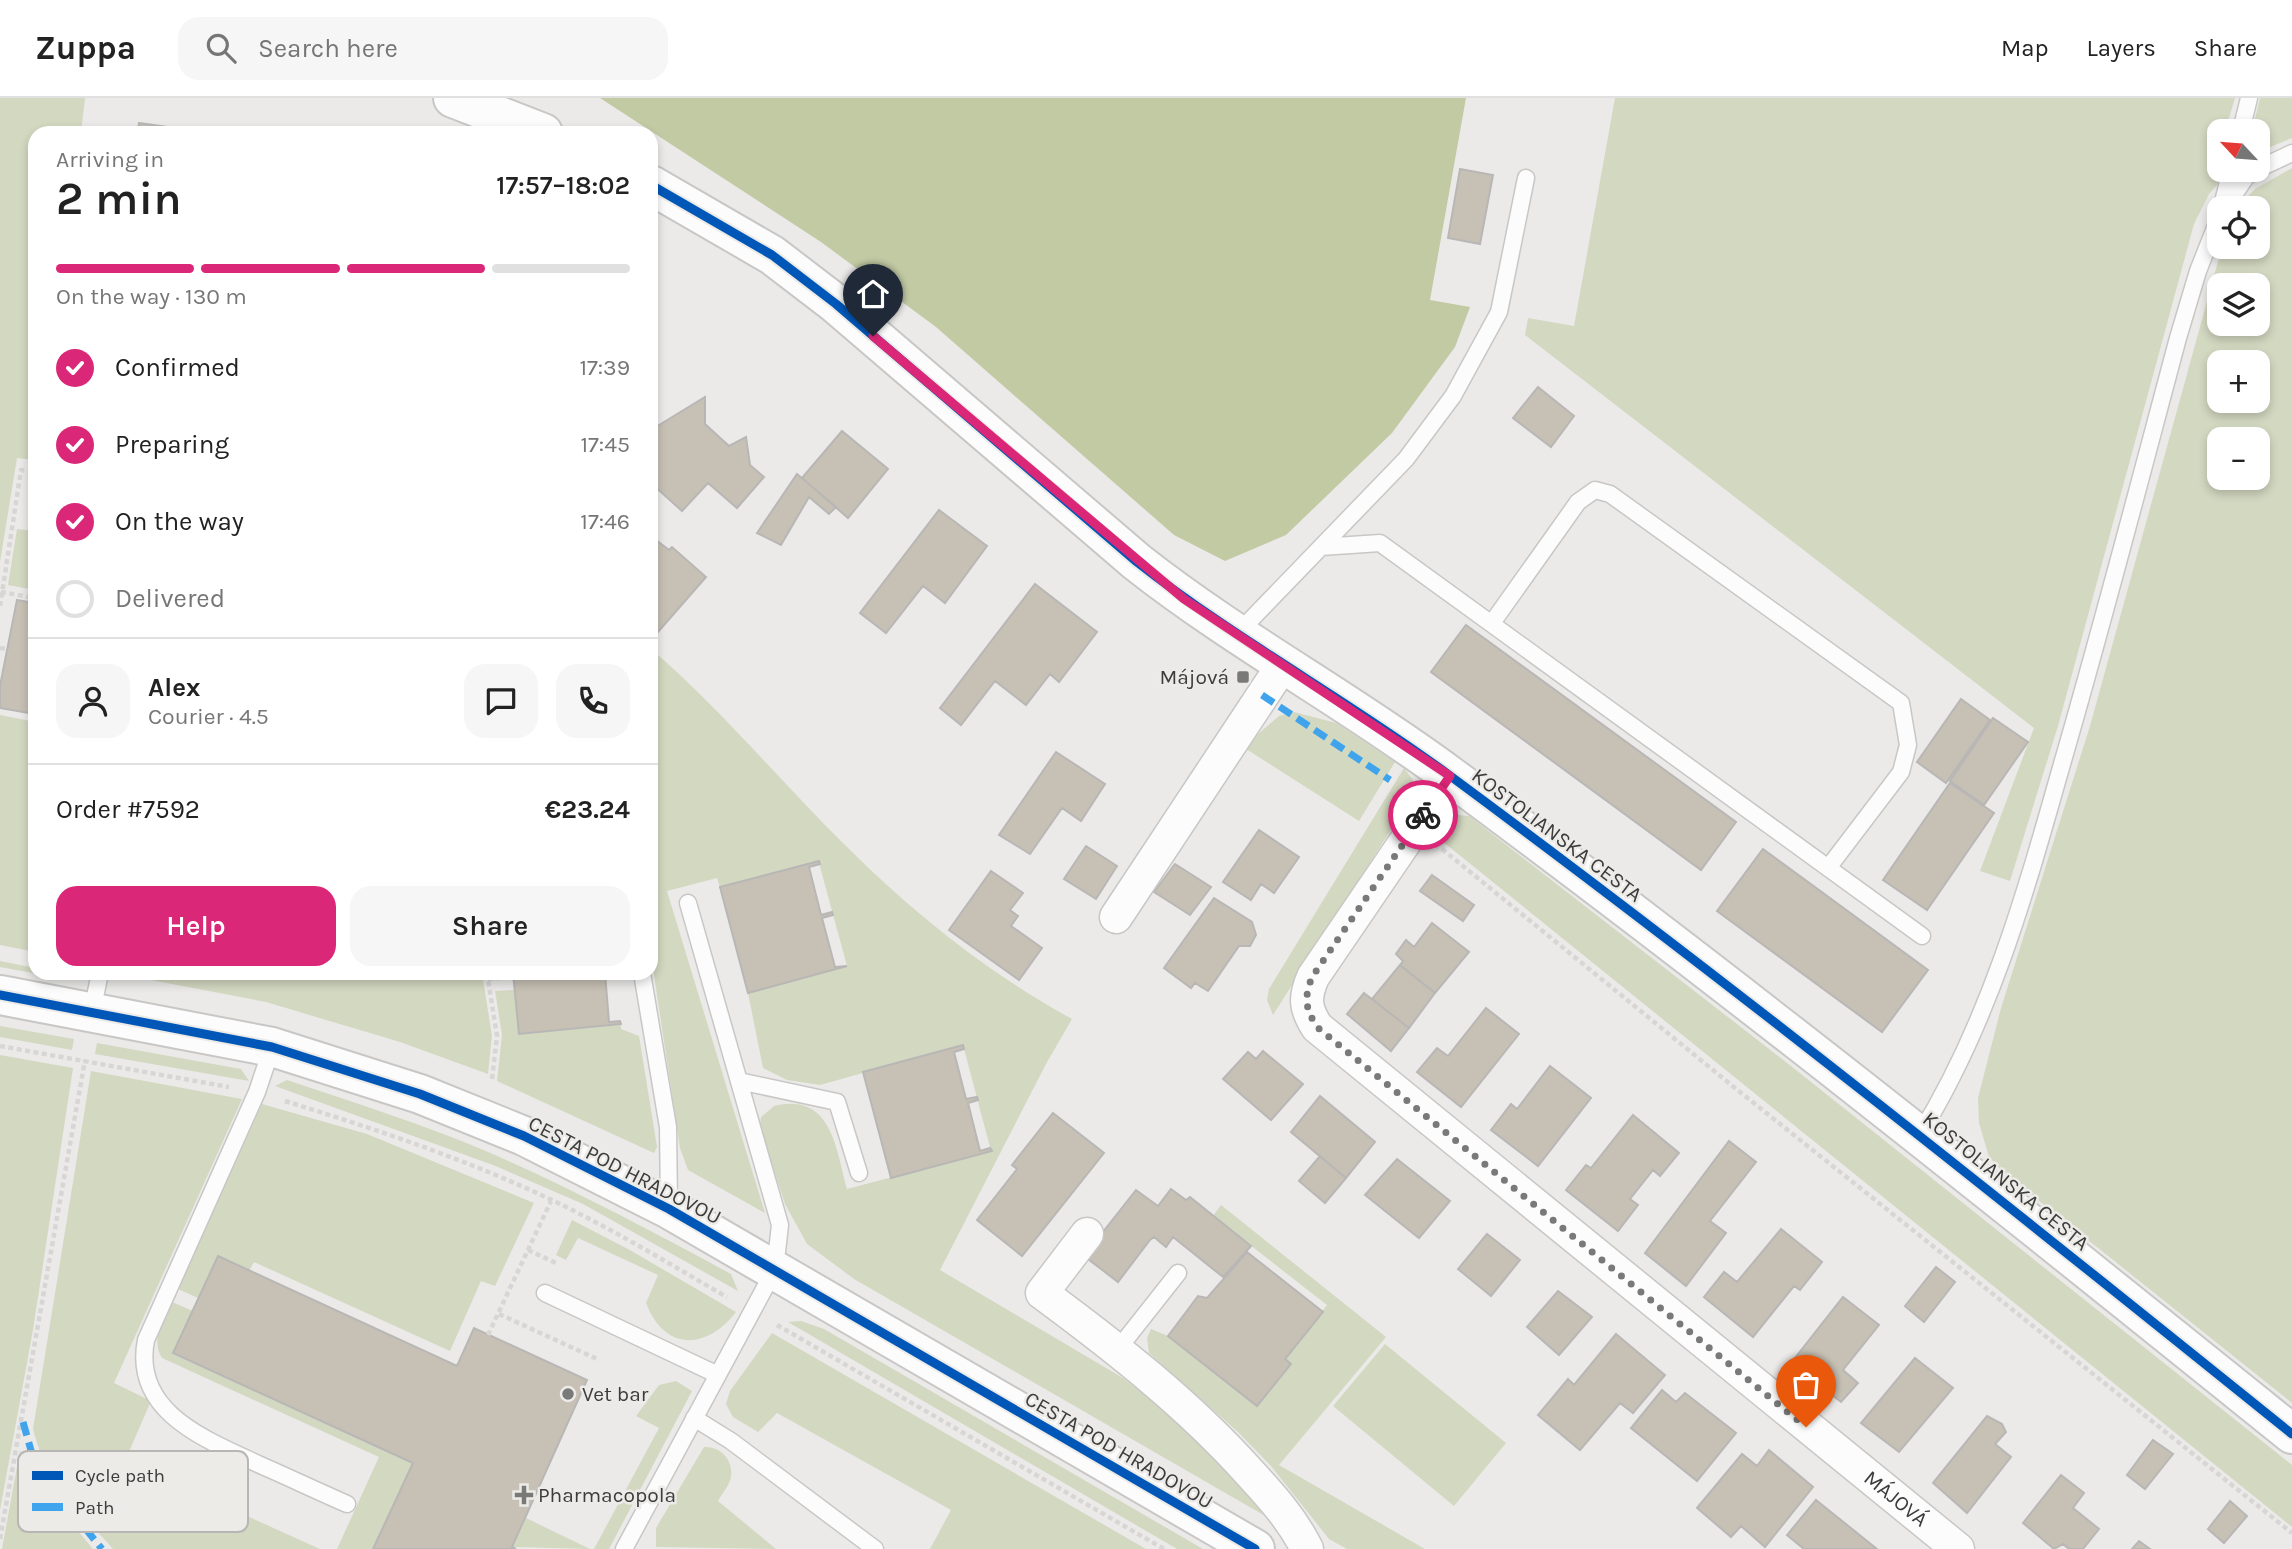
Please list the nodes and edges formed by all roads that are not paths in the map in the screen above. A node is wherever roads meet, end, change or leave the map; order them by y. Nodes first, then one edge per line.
1 (453, 98) edge
2 (2249, 98) edge
3 (2244, 119) edge
4 (525, 126) edge
5 (2292, 153) edge
6 (2270, 163) edge
7 (1526, 178) dead end
8 (658, 189) edge
9 (2207, 247) edge
10 (1321, 547) junction
11 (1492, 623) junction
12 (1237, 635) junction
13 (1284, 663) junction
14 (1450, 776) junction
15 (1828, 868) junction
16 (688, 903) dead end
17 (1116, 917) dead end
18 (1922, 936) dead end
19 (99, 980) edge
20 (643, 980) edge
21 (0, 995) edge
22 (92, 1011) junction
23 (272, 1047) junction
24 (738, 1081) junction
25 (1920, 1134) junction
26 (859, 1173) dead end
27 (669, 1209) junction
28 (1087, 1234) dead end
29 (775, 1269) junction
30 (1178, 1273) dead end
31 (545, 1293) dead end
32 (1118, 1349) junction
33 (718, 1376) junction
34 (694, 1418) junction
35 (2292, 1434) edge
36 (231, 1451) edge
37 (248, 1459) edge
38 (347, 1504) dead end
39 (624, 1549) edge
40 (875, 1549) edge
41 (1255, 1549) edge
42 (1307, 1549) edge
43 (1958, 1549) edge

1 - 4 street
2 - 3 lane
5 - 6 lane
7 - 10 lane
8 - 12 street, KOSTOLIANSKA CESTA
9 - 25 lane
10 - 11 lane
10 - 12 lane
11 - 15 lane
11 - 15 lane
12 - 13 street, KOSTOLIANSKA CESTA
13 - 14 street, KOSTOLIANSKA CESTA
13 - 17 street
14 - 25 street, KOSTOLIANSKA CESTA
14 - 43 street, MÁJOVÁ
15 - 18 lane
16 - 24 lane
19 - 22 lane
20 - 27 lane
21 - 22 street, CESTA POD HRADOVOU
22 - 23 street, CESTA POD HRADOVOU
23 - 27 street, CESTA POD HRADOVOU
23 - 36 lane
24 - 26 lane
24 - 29 lane
25 - 35 street, KOSTOLIANSKA CESTA
27 - 29 street, CESTA POD HRADOVOU
28 - 32 street
29 - 33 lane
29 - 41 street, CESTA POD HRADOVOU
30 - 32 lane
31 - 33 lane
32 - 42 street
33 - 34 lane
34 - 39 lane
34 - 40 lane
37 - 38 lane

